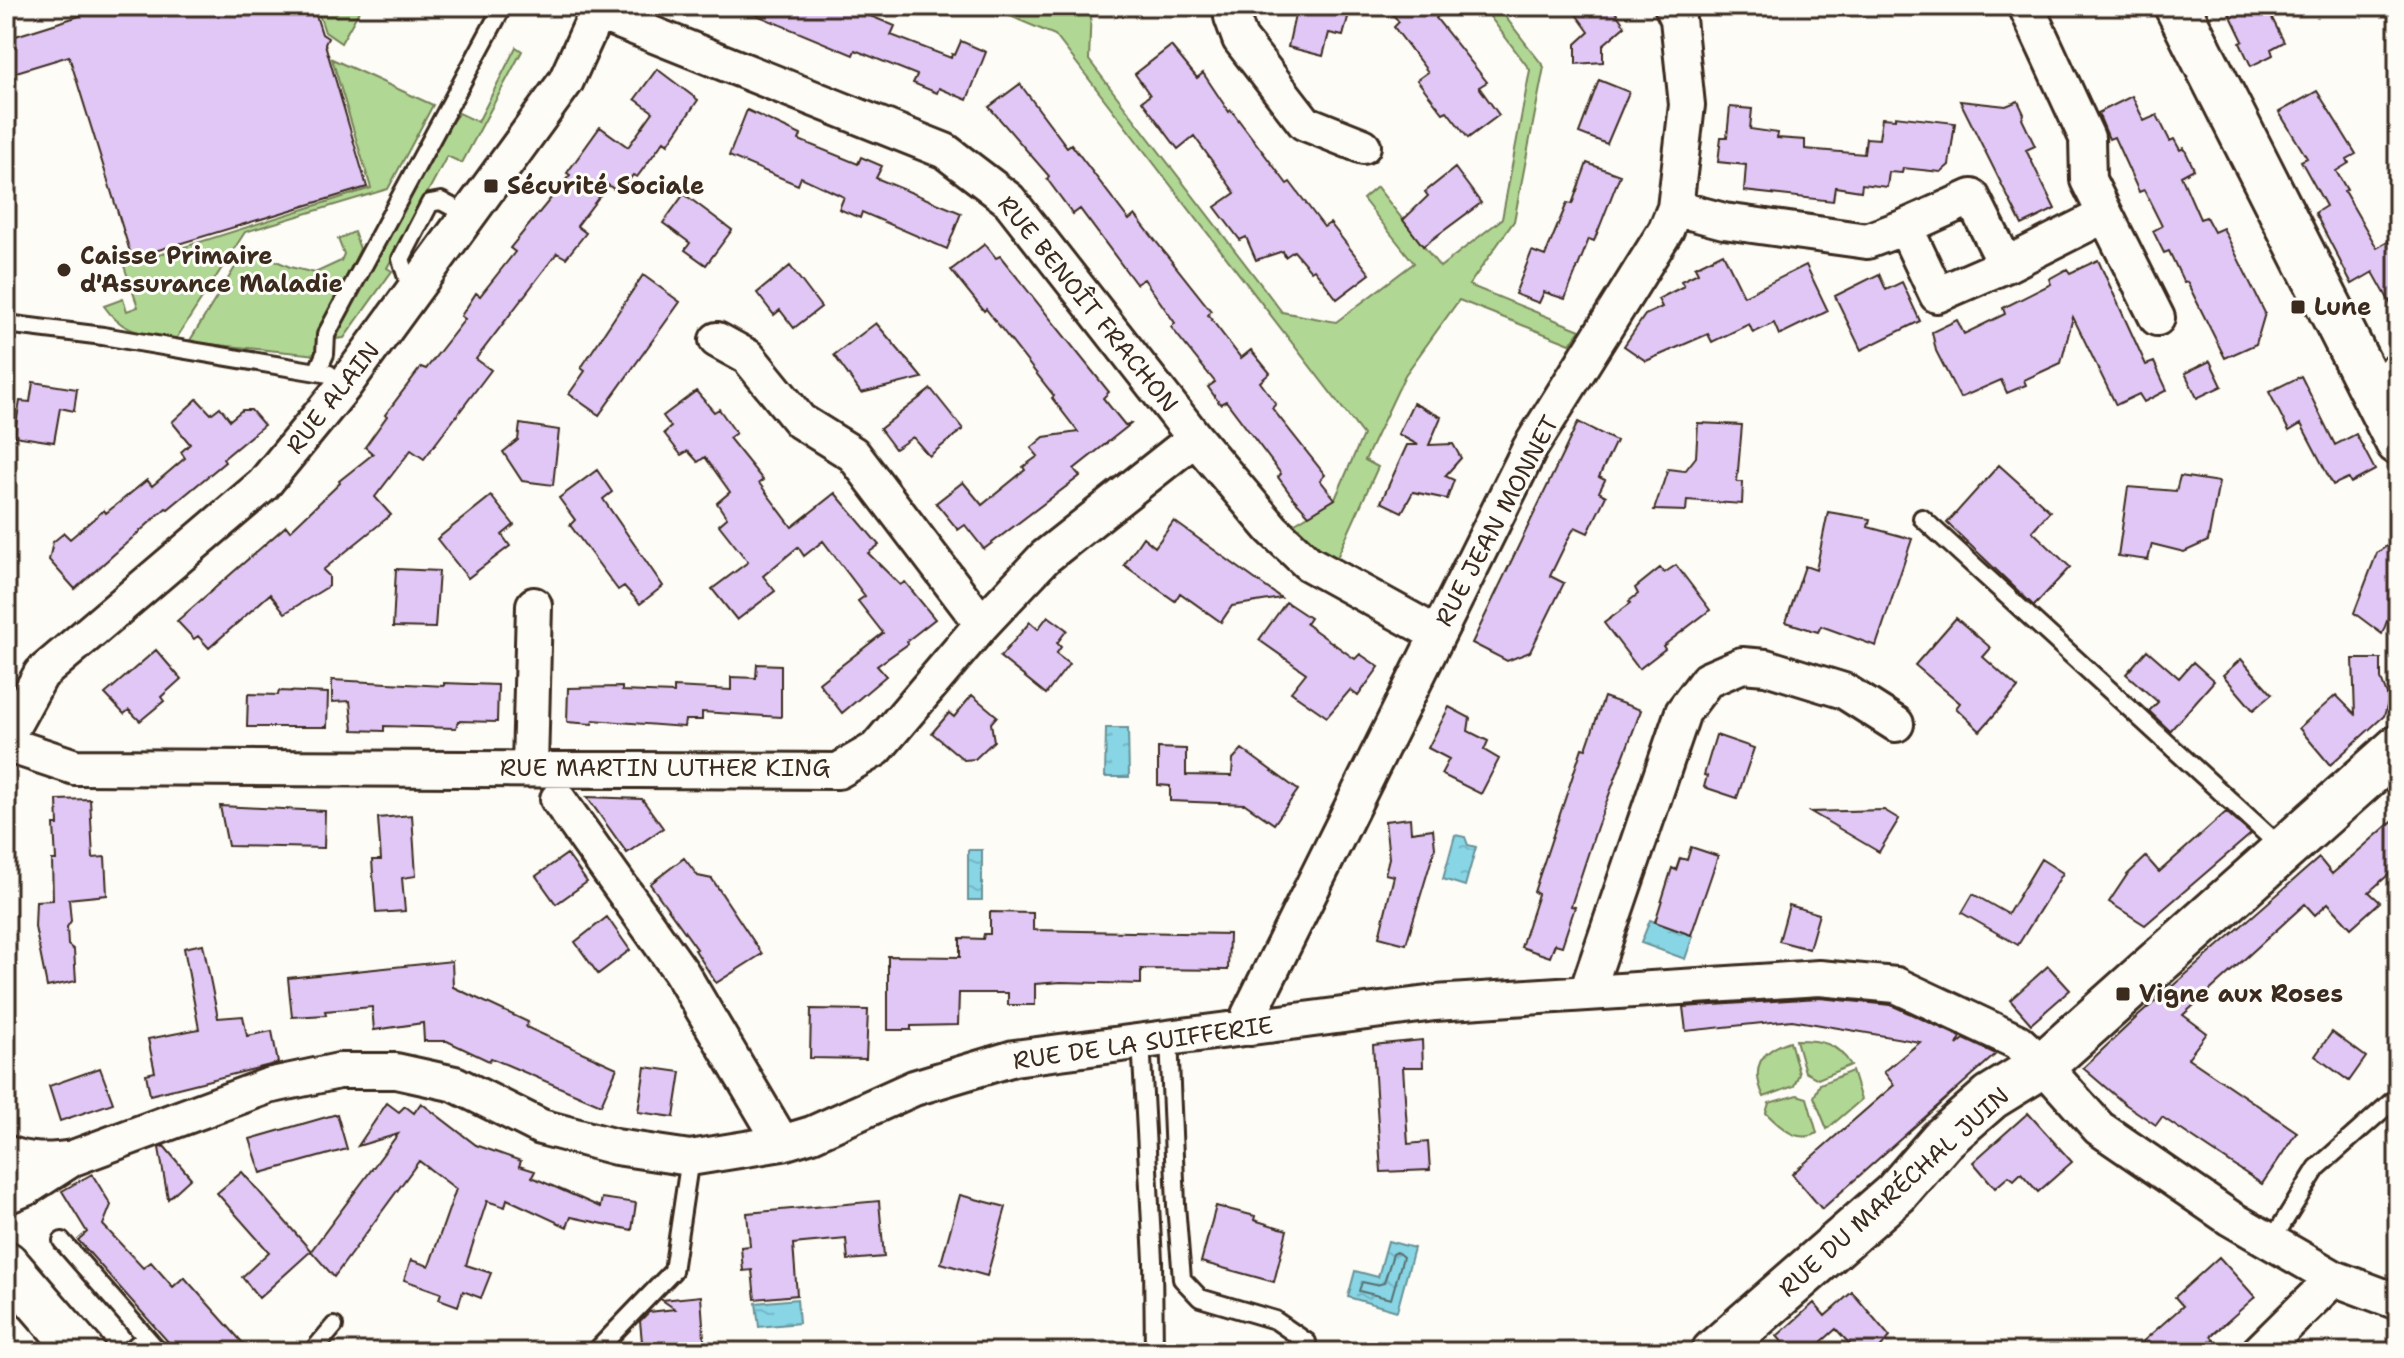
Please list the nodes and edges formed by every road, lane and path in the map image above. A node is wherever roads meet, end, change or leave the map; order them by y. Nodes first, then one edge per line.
1 (503, 6) edge
2 (1233, 6) edge
3 (1672, 6) edge
4 (2026, 6) edge
5 (2177, 6) edge
6 (600, 9) edge
7 (1363, 146) dead end
8 (1675, 208) junction
9 (2105, 215) junction
10 (1905, 227) junction
11 (2006, 265) junction
12 (2157, 318) dead end
13 (6, 324) edge
14 (717, 340) dead end
15 (331, 379) junction
16 (2386, 390) edge
17 (1195, 438) junction
18 (2398, 442) edge
19 (1922, 518) dead end
20 (534, 605) dead end
21 (982, 624) junction
22 (1437, 634) junction
23 (1896, 724) dead end
24 (6, 738) edge
25 (6, 744) edge
26 (2398, 748) edge
27 (530, 767) junction
28 (558, 799) dead end
29 (2284, 850) junction
30 (1587, 992) junction
31 (1250, 1028) junction
32 (1155, 1038) junction
33 (2043, 1065) junction
34 (2398, 1096) edge
35 (782, 1143) junction
36 (6, 1153) edge
37 (73, 1158) junction
38 (690, 1158) junction
39 (6, 1196) edge
40 (62, 1241) dead end
41 (2271, 1242) junction
42 (6, 1264) edge
43 (2334, 1278) junction
44 (2398, 1302) edge
45 (334, 1326) dead end
46 (146, 1337) junction
47 (1307, 1342) dead end
48 (82, 1352) edge
49 (128, 1352) edge
50 (159, 1352) edge
51 (312, 1352) edge
52 (595, 1352) edge
53 (1154, 1352) edge
54 (1714, 1352) edge
55 (2259, 1352) edge

1 - 15 lane
2 - 7 street
3 - 8 street, RUE JEAN MONNET
4 - 9 street
5 - 16 main road
6 - 15 street, RUE ALAIN
6 - 17 street, RUE BENOÎT FRACHON
8 - 10 street
8 - 22 street, RUE JEAN MONNET
9 - 11 street
9 - 12 street
10 - 11 street
10 - 11 street
13 - 15 lane
14 - 21 street
15 - 24 street, RUE ALAIN
16 - 18 main road
17 - 21 street, RUE MARTIN LUTHER KING
17 - 22 street, RUE BENOÎT FRACHON
19 - 29 lane
20 - 27 street
21 - 27 street, RUE MARTIN LUTHER KING
22 - 31 street, RUE JEAN MONNET
23 - 30 street
25 - 27 street, RUE MARTIN LUTHER KING
26 - 29 main road, RUE DU MARÉCHAL JUIN
28 - 35 street
29 - 33 main road, RUE DU MARÉCHAL JUIN
30 - 31 street, RUE DE LA SUIFFERIE
30 - 33 street, RUE DE LA SUIFFERIE
31 - 32 street, RUE DE LA SUIFFERIE
32 - 35 street, RUE DE LA SUIFFERIE
32 - 47 lane
32 - 53 lane
33 - 41 street, RUE DE LA SUIFFERIE
33 - 54 main road, RUE DU MARÉCHAL JUIN
34 - 41 lane
35 - 38 street, RUE DE LA SUIFFERIE
36 - 37 street, RUE DE LA SUIFFERIE
37 - 38 street, RUE DE LA SUIFFERIE
37 - 39 street, RUE DE LA SUIFFERIE
38 - 52 lane
40 - 46 lane
41 - 43 street, RUE DE LA SUIFFERIE
42 - 48 main road
43 - 44 street, RUE DE LA SUIFFERIE
43 - 55 street
45 - 51 lane
46 - 49 lane
46 - 50 lane

